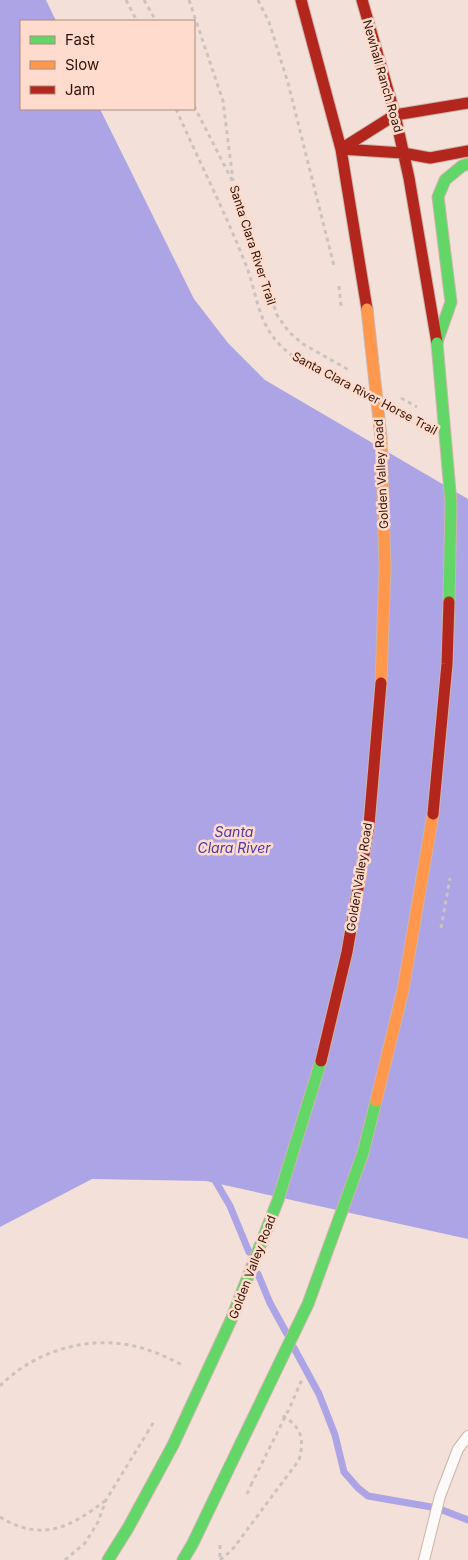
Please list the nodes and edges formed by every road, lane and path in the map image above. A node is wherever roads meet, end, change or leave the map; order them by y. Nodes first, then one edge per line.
1 (126, 0) edge
2 (144, 0) edge
3 (189, 0) edge
4 (258, 0) edge
5 (301, 0) edge
6 (362, 0) edge
7 (136, 20) edge
8 (155, 20) edge
9 (468, 104) edge
10 (195, 108) edge
11 (176, 110) edge
12 (395, 116) junction
13 (341, 149) junction
14 (468, 151) edge
15 (404, 153) junction
16 (468, 164) edge
17 (234, 184) junction
18 (334, 268) dead end
19 (337, 277) dead end
20 (342, 314) dead end
21 (437, 342) junction
22 (348, 360) dead end
23 (355, 373) dead end
24 (355, 389) dead end
25 (352, 396) dead end
26 (399, 397) dead end
27 (425, 411) dead end
28 (398, 412) dead end
29 (425, 425) dead end
30 (184, 1363) dead end
31 (180, 1372) dead end
32 (156, 1419) dead end
33 (468, 1436) edge
34 (106, 1500) junction
35 (0, 1517) edge
36 (128, 1528) junction
37 (97, 1553) dead end
38 (65, 1560) edge
39 (108, 1560) edge
40 (183, 1560) edge
41 (424, 1560) edge

1 - 7 path
2 - 8 path
3 - 17 path
4 - 18 path
5 - 13 main road
6 - 12 main road, Newhall Ranch Road
9 - 12 main road
10 - 17 path, Santa Clara River Trail
11 - 24 path, Santa Clara River Horse Trail
12 - 13 main road
12 - 15 main road, Newhall Ranch Road
13 - 15 main road
13 - 36 main road, Golden Valley Road, bridge
14 - 15 main road
15 - 21 main road
16 - 21 main road
17 - 23 path, Santa Clara River Trail
19 - 20 path, bridge
21 - 40 main road, bridge
22 - 25 path
26 - 27 path
28 - 29 path, Santa Clara River Horse Trail
30 - 31 path
32 - 34 path, bridge
33 - 41 lane
34 - 35 path
34 - 38 path
36 - 37 main road
36 - 39 main road, Golden Valley Road

